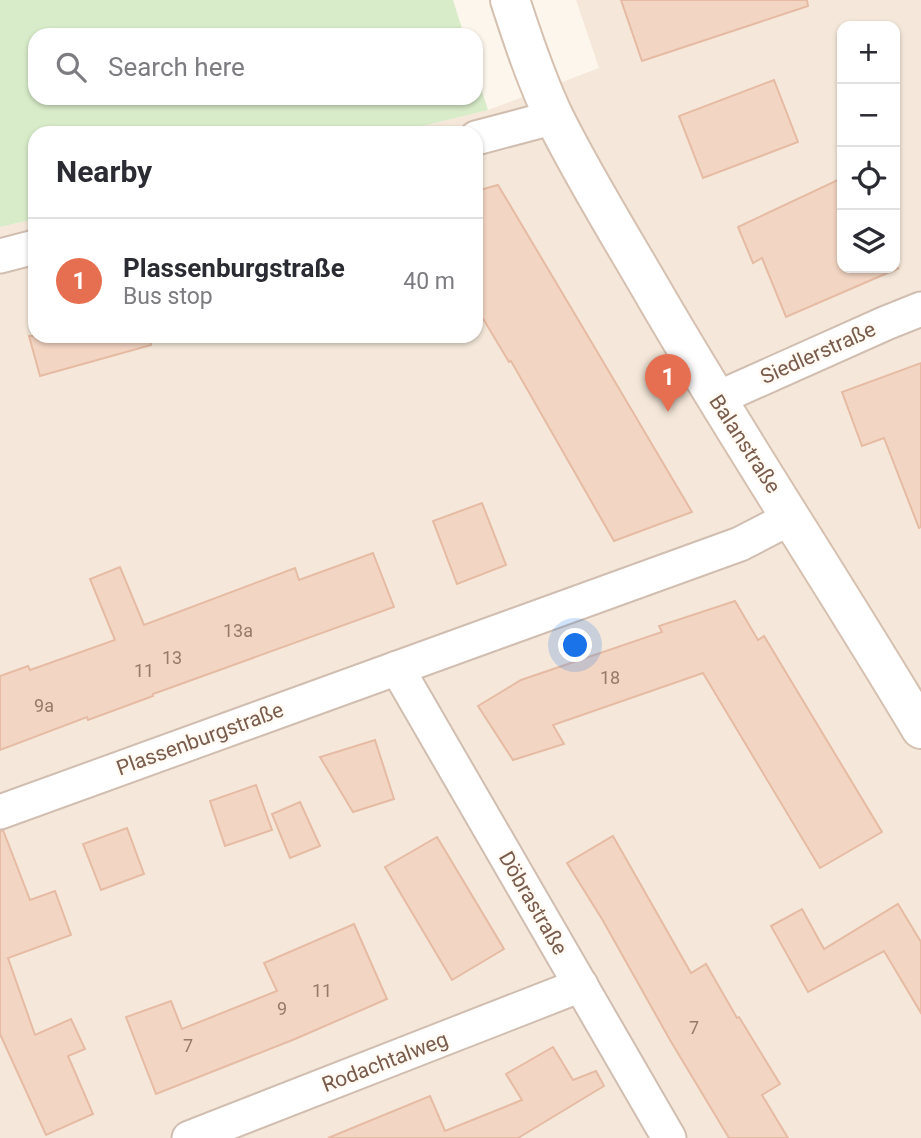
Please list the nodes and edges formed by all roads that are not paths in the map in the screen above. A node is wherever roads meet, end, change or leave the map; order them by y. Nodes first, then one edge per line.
1 (510, 0) edge
2 (555, 117) junction
3 (483, 136) edge
4 (28, 249) edge
5 (0, 256) edge
6 (921, 310) edge
7 (716, 399) junction
8 (792, 517) junction
9 (397, 668) junction
10 (921, 730) edge
11 (0, 812) edge
12 (581, 985) junction
13 (189, 1138) edge
14 (669, 1138) edge

1 - 2 street, Balanstraße
2 - 3 street
2 - 7 street, Balanstraße
4 - 5 street
6 - 7 street, Siedlerstraße
7 - 8 street, Balanstraße
8 - 9 street, Plassenburgstraße
8 - 10 street, Balanstraße
9 - 11 street, Plassenburgstraße
9 - 12 street, Döbrastraße
12 - 13 street, Rodachtalweg
12 - 14 street, Döbrastraße

